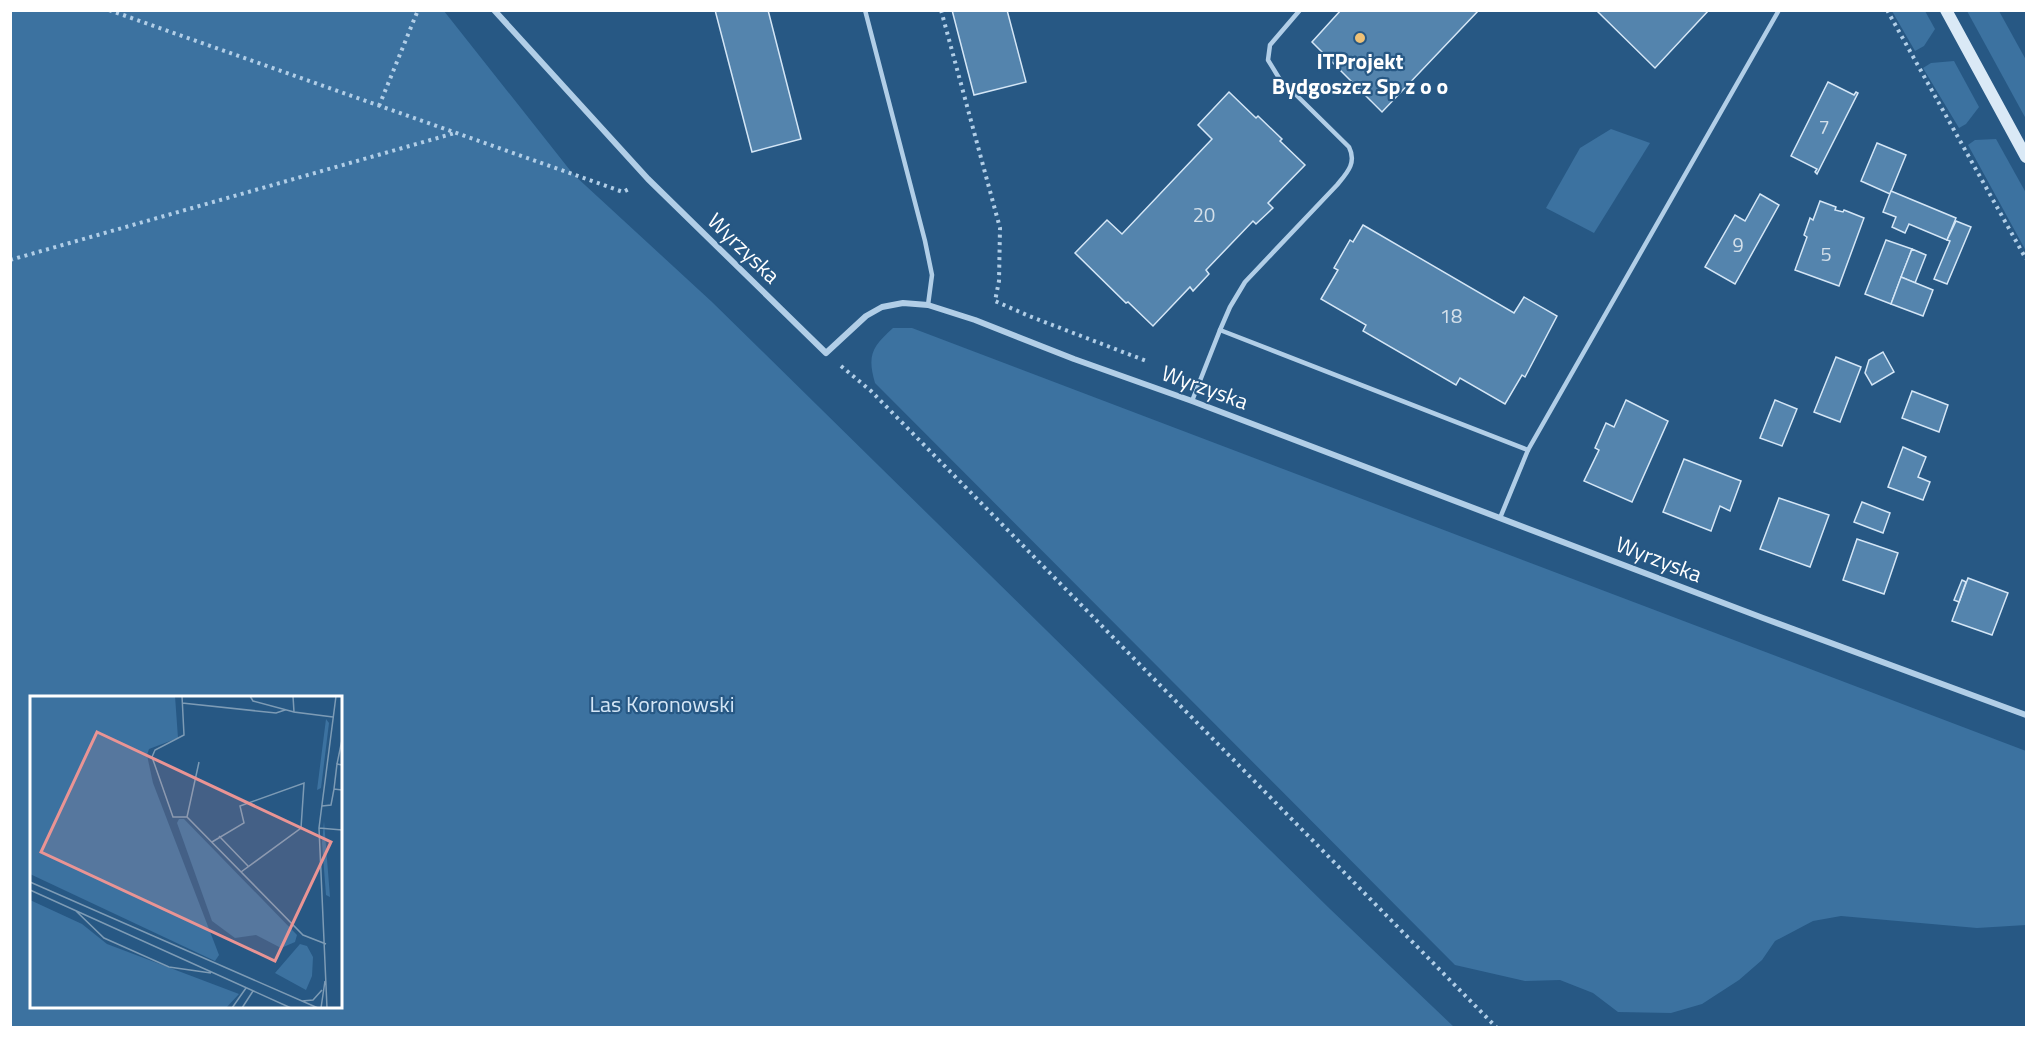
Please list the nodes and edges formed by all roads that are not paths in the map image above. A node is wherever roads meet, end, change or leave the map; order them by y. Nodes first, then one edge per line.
1 (494, 10) edge
2 (865, 10) edge
3 (1300, 10) edge
4 (1779, 10) edge
5 (1946, 10) edge
6 (2026, 157) edge
7 (928, 305) junction
8 (1220, 330) junction
9 (1192, 401) junction
10 (1528, 450) junction
11 (1500, 518) junction
12 (2026, 715) edge

1 - 7 street, Wyrzyska
2 - 7 lane
3 - 8 lane
4 - 10 lane
5 - 6 street
7 - 9 street, Wyrzyska
8 - 9 lane
8 - 10 lane
9 - 11 street, Wyrzyska
10 - 11 lane
11 - 12 street, Wyrzyska

